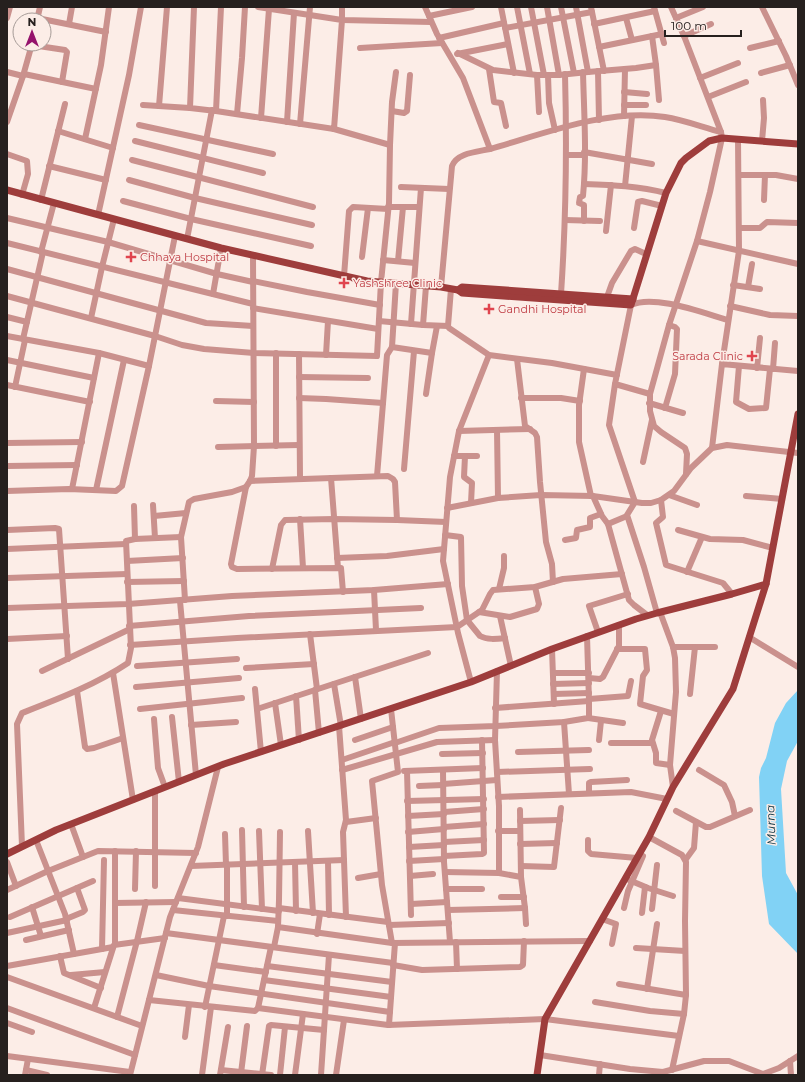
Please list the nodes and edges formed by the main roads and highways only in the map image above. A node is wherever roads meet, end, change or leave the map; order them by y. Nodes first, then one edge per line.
1 (798, 144) edge
2 (7, 190) edge
3 (497, 292) junction
4 (634, 302) junction
5 (798, 414) edge
6 (795, 453) edge
7 (766, 584) junction
8 (7, 854) edge
9 (537, 1075) edge

1 - 4 main road
2 - 3 main road
3 - 4 main road
3 - 4 main road
5 - 6 main road
6 - 7 main road
7 - 8 main road
7 - 9 main road

